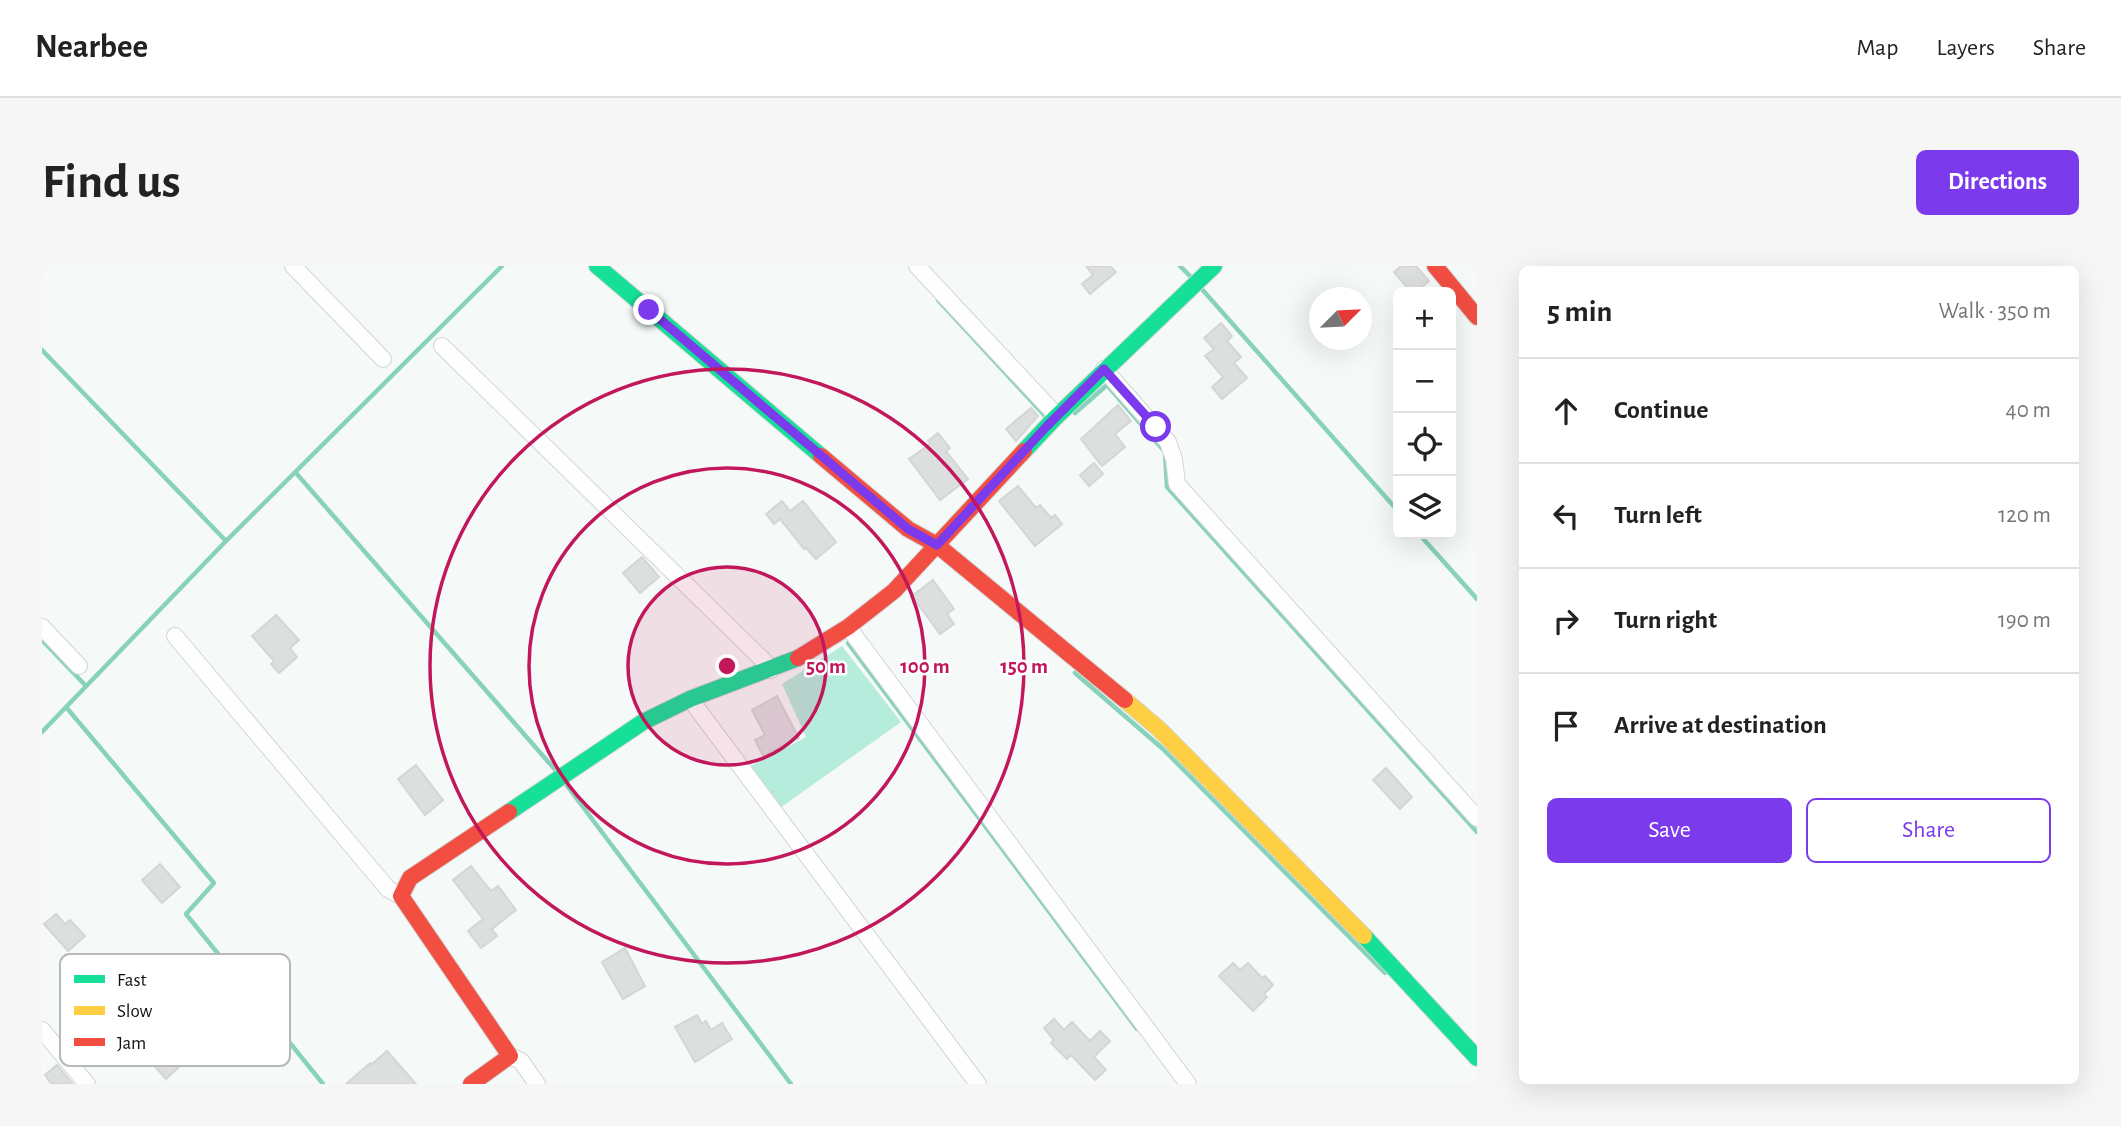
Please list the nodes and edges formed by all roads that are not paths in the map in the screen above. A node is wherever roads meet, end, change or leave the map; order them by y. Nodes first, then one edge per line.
1 (293, 266) edge
2 (597, 266) edge
3 (917, 266) edge
4 (1214, 266) edge
5 (1435, 266) edge
6 (1477, 317) edge
7 (442, 346) dead end
8 (383, 359) dead end
9 (1104, 369) junction
10 (1053, 420) junction
11 (933, 550) junction
12 (42, 627) edge
13 (848, 628) junction
14 (175, 636) dead end
15 (79, 666) dead end
16 (771, 670) junction
17 (691, 699) junction
18 (1477, 818) edge
19 (401, 896) junction
20 (42, 1030) edge
21 (60, 1052) edge
22 (510, 1056) junction
23 (1477, 1058) edge
24 (72, 1066) edge
25 (87, 1084) edge
26 (471, 1084) edge
27 (537, 1084) edge
28 (978, 1084) edge
29 (1188, 1084) edge

1 - 8 street
2 - 11 street
3 - 10 street
4 - 9 street
5 - 6 street
7 - 16 street
9 - 10 street
9 - 18 street
10 - 11 street
11 - 13 street
11 - 23 street
12 - 15 street
13 - 16 street
13 - 29 street
14 - 19 street
16 - 17 street
17 - 19 street
17 - 28 street
19 - 22 street
20 - 21 street
22 - 26 street
22 - 27 street
24 - 25 street

